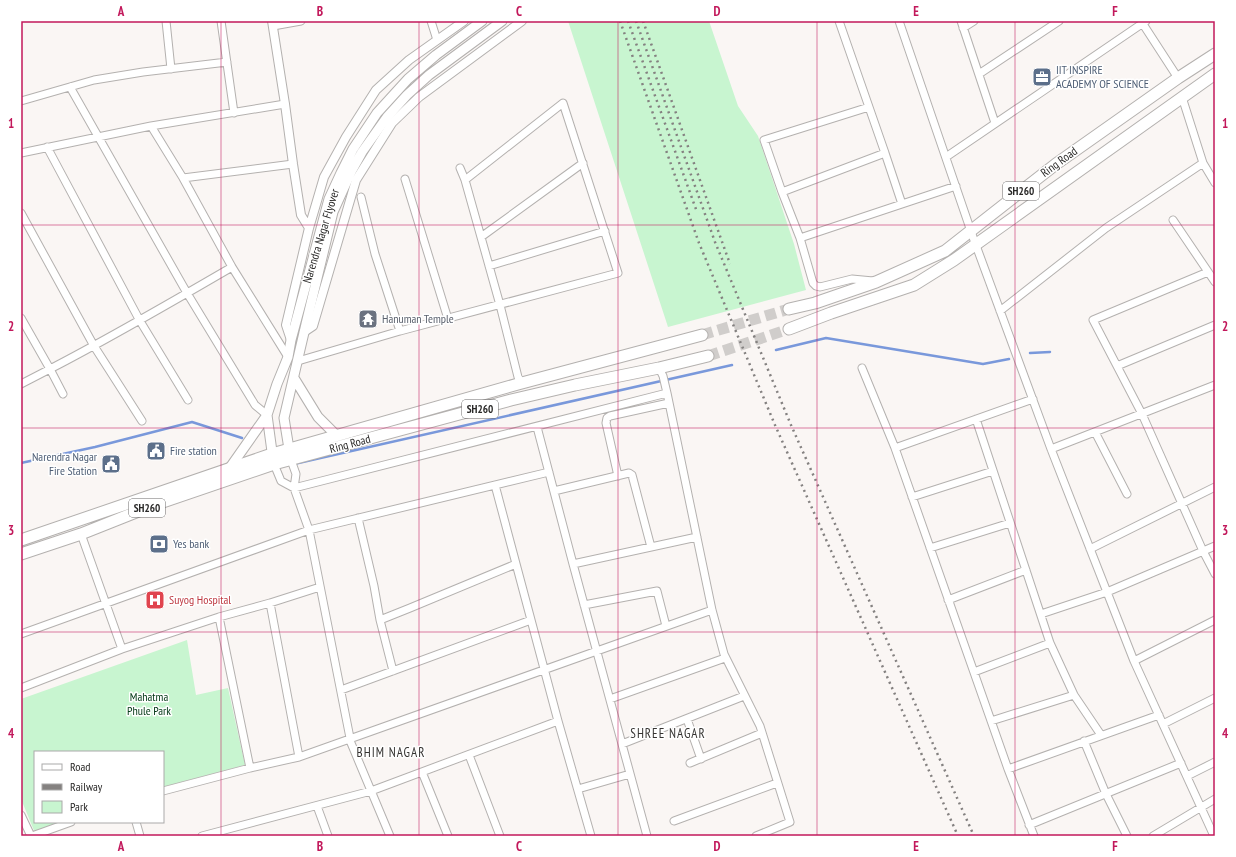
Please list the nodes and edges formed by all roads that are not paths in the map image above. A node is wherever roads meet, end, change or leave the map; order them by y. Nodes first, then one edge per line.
1 (166, 21) edge
2 (221, 21) edge
3 (301, 21) edge
4 (431, 21) edge
5 (464, 21) edge
6 (482, 21) edge
7 (502, 21) edge
8 (522, 21) edge
9 (839, 21) edge
10 (898, 21) edge
11 (974, 21) edge
12 (1059, 21) edge
13 (1143, 22) edge
14 (272, 23) edge
15 (962, 24) edge
16 (437, 40) junction
17 (1215, 54) edge
18 (227, 62) junction
19 (171, 69) junction
20 (979, 74) junction
21 (1215, 74) edge
22 (1178, 78) junction
23 (70, 87) junction
24 (1182, 97) junction
25 (21, 101) edge
26 (285, 104) junction
27 (869, 107) junction
28 (234, 113) junction
29 (996, 123) junction
30 (151, 126) junction
31 (98, 137) junction
32 (47, 147) junction
33 (21, 153) edge
34 (885, 153) junction
35 (946, 157) junction
36 (583, 163) junction
37 (1203, 163) junction
38 (293, 164) junction
39 (460, 168) dead end
40 (183, 178) junction
41 (405, 179) dead end
42 (465, 180) junction
43 (1215, 183) edge
44 (956, 186) junction
45 (782, 192) junction
46 (361, 197) dead end
47 (902, 204) junction
48 (21, 213) edge
49 (1173, 220) dead end
50 (309, 228) junction
51 (971, 230) junction
52 (605, 231) junction
53 (481, 237) junction
54 (800, 238) junction
55 (976, 244) junction
56 (489, 266) junction
57 (232, 267) junction
58 (1208, 272) junction
59 (876, 282) junction
60 (1215, 282) edge
61 (187, 293) junction
62 (500, 305) junction
63 (789, 309) tunnel mouth
64 (1000, 311) junction
65 (448, 319) junction
66 (140, 321) junction
67 (22, 323) edge
68 (1215, 325) edge
69 (305, 328) junction
70 (789, 328) tunnel mouth
71 (400, 331) junction
72 (702, 335) tunnel mouth
73 (291, 340) junction
74 (94, 346) junction
75 (708, 356) tunnel mouth
76 (288, 357) junction
77 (298, 361) junction
78 (1117, 366) junction
79 (862, 368) dead end
80 (50, 369) junction
81 (661, 372) junction
82 (294, 378) junction
83 (522, 383) junction
84 (21, 384) edge
85 (1215, 385) edge
86 (667, 391) junction
87 (63, 394) dead end
88 (1033, 399) junction
89 (188, 400) dead end
90 (669, 403) junction
91 (1142, 414) junction
92 (267, 415) junction
93 (976, 419) junction
94 (142, 420) dead end
95 (537, 427) junction
96 (1095, 432) junction
97 (337, 436) junction
98 (894, 448) junction
99 (1051, 449) junction
100 (290, 455) junction
101 (273, 459) junction
102 (229, 469) junction
103 (993, 471) junction
104 (549, 472) junction
105 (618, 476) junction
106 (495, 485) junction
107 (1215, 487) edge
108 (294, 488) junction
109 (554, 491) junction
110 (1127, 494) dead end
111 (912, 496) junction
112 (1182, 504) junction
113 (358, 518) junction
114 (1010, 523) junction
115 (309, 530) junction
116 (81, 534) junction
117 (697, 536) junction
118 (21, 540) edge
119 (651, 546) junction
120 (1215, 546) edge
121 (930, 548) junction
122 (1090, 549) junction
123 (1203, 551) junction
124 (21, 554) edge
125 (516, 564) junction
126 (573, 564) junction
127 (1026, 570) junction
128 (1215, 574) edge
129 (320, 588) junction
130 (1107, 592) junction
131 (948, 600) junction
132 (270, 603) junction
133 (106, 604) junction
134 (584, 605) junction
135 (712, 610) junction
136 (1041, 614) junction
137 (219, 617) junction
138 (380, 620) junction
139 (531, 620) junction
140 (1215, 620) edge
141 (666, 626) junction
142 (21, 634) edge
143 (1050, 643) junction
144 (122, 649) junction
145 (597, 651) junction
146 (726, 658) junction
147 (1134, 661) junction
148 (544, 670) junction
149 (393, 671) junction
150 (974, 672) junction
151 (21, 688) edge
152 (340, 690) junction
153 (1074, 695) junction
154 (744, 696) junction
155 (1215, 698) edge
156 (610, 699) junction
157 (1159, 714) junction
158 (687, 719) junction
159 (558, 721) junction
160 (991, 721) junction
161 (1163, 724) junction
162 (762, 733) junction
163 (1101, 735) junction
164 (350, 739) junction
165 (1084, 741) junction
166 (622, 744) junction
167 (469, 755) junction
168 (299, 757) junction
169 (701, 759) junction
170 (1215, 762) edge
171 (690, 763) dead end
172 (1181, 763) junction
173 (250, 768) junction
174 (1008, 769) junction
175 (422, 772) junction
176 (630, 774) junction
177 (1187, 776) junction
178 (777, 783) junction
179 (578, 789) junction
180 (371, 791) junction
181 (164, 792) edge
182 (1106, 794) junction
183 (1215, 799) edge
184 (317, 806) junction
185 (1201, 807) junction
186 (21, 815) edge
187 (674, 821) dead end
188 (67, 823) edge
189 (136, 823) edge
190 (1029, 824) junction
191 (32, 836) edge
192 (140, 836) edge
193 (202, 836) edge
194 (328, 836) edge
195 (390, 836) edge
196 (448, 836) edge
197 (500, 836) edge
198 (591, 836) edge
199 (647, 836) edge
200 (756, 836) edge
201 (1034, 836) edge
202 (1127, 836) edge
203 (1153, 836) edge
204 (1214, 836) edge

1 - 19 street
2 - 18 street
3 - 14 street
4 - 16 street
5 - 16 street
6 - 73 main road, Narendra Nagar Flyover
7 - 69 main road, Narendra Nagar Flyover
8 - 69 street
9 - 27 street
10 - 35 street
11 - 15 street
12 - 20 street
13 - 22 street
13 - 29 street
14 - 26 street
15 - 20 street
16 - 50 street
17 - 22 highway, Ring Road / SH260
18 - 19 street
18 - 28 street
19 - 23 street
20 - 29 street
21 - 24 highway, Ring Road / SH260
22 - 51 highway, Ring Road / SH260
23 - 25 street
23 - 31 street
24 - 37 street
24 - 55 highway, Ring Road / SH260
26 - 28 street
26 - 38 street
27 - 34 street
27 - 45 street
28 - 30 street
29 - 35 street
30 - 31 street
30 - 40 street
31 - 32 street
31 - 61 street
32 - 33 street
32 - 66 street
34 - 45 street
34 - 47 street
35 - 44 street
36 - 42 street
36 - 52 street
36 - 53 street
37 - 43 street
37 - 64 street
38 - 40 street
38 - 50 street
39 - 42 street
40 - 57 street
41 - 65 street
42 - 53 street
44 - 47 street
44 - 51 street
45 - 54 street
46 - 71 street
47 - 54 street
48 - 74 street
49 - 58 street
50 - 73 street
51 - 55 street
51 - 59 highway, Ring Road / SH260
52 - 56 street
52 - 62 street
53 - 56 street
54 - 59 street
55 - 64 street
55 - 70 highway, Ring Road / SH260
56 - 62 street
57 - 61 street
57 - 76 street
58 - 60 street
58 - 78 street
59 - 63 highway, Ring Road / SH260
61 - 66 street
61 - 92 street
62 - 65 street
62 - 83 street
64 - 88 street
65 - 71 street
66 - 74 street
66 - 89 street
67 - 80 street
68 - 78 street
69 - 77 main road, Narendra Nagar Flyover
71 - 77 street
72 - 83 highway, Ring Road / SH260
73 - 76 main road, Narendra Nagar Flyover
74 - 80 street
74 - 94 street
75 - 81 highway, Ring Road / SH260
76 - 92 main road, Narendra Nagar Flyover
77 - 82 main road, Narendra Nagar Flyover
78 - 91 street
79 - 98 street
80 - 84 street
80 - 87 street
81 - 86 street
81 - 100 highway, Ring Road / SH260
82 - 97 main road
82 - 100 main road, Narendra Nagar Flyover
83 - 97 highway, Ring Road / SH260
85 - 91 street
86 - 90 street
86 - 95 street
88 - 93 street
88 - 99 street
90 - 105 street
90 - 117 street
91 - 96 street
91 - 112 street
92 - 101 main road
92 - 102 main road
93 - 98 street
93 - 103 street
95 - 104 street
95 - 108 street
96 - 99 street
96 - 110 street
97 - 100 highway, Ring Road / SH260
98 - 111 street
99 - 122 street
100 - 101 highway, Ring Road / SH260
100 - 108 street
101 - 102 highway, Ring Road / SH260
101 - 108 street
101 - 116 highway, Ring Road / SH260
102 - 118 highway, Ring Road / SH260
103 - 111 street
103 - 114 street
104 - 106 street
104 - 109 street
105 - 109 street
105 - 119 street
106 - 113 street
106 - 125 street
107 - 112 street
108 - 115 street
109 - 126 street
111 - 121 street
112 - 122 street
112 - 123 street
113 - 115 street
113 - 138 street
114 - 121 street
114 - 127 street
115 - 129 street
115 - 133 street
116 - 124 highway, Ring Road / SH260
116 - 133 street
117 - 119 street
117 - 135 street
119 - 126 street
120 - 123 street
121 - 131 street
122 - 130 street
123 - 128 street
123 - 130 street
125 - 138 street
125 - 139 street
126 - 134 street
127 - 131 street
127 - 136 street
129 - 132 street
129 - 152 street
130 - 136 street
130 - 147 street
131 - 150 street
132 - 137 street
132 - 168 street
133 - 142 street
133 - 144 street
134 - 141 street
134 - 145 street
135 - 141 street
135 - 146 street
136 - 143 street
137 - 144 street
137 - 173 street
138 - 149 street
139 - 148 street
139 - 149 street
140 - 147 street
141 - 145 street
143 - 150 street
143 - 153 street
144 - 151 street
145 - 148 street
145 - 156 street
146 - 154 street
146 - 156 street
147 - 157 street
148 - 159 street
148 - 164 street
149 - 152 street
150 - 160 street
152 - 164 street
153 - 160 street
153 - 163 street
154 - 158 street
154 - 162 street
155 - 161 street
156 - 166 street
157 - 161 street
157 - 163 street
158 - 166 street
158 - 169 street
159 - 167 street
159 - 179 street
160 - 174 street
161 - 172 street
162 - 169 street
162 - 178 street
163 - 165 street
164 - 168 street
164 - 180 street
165 - 174 street
165 - 182 street
166 - 176 street
167 - 175 street
167 - 197 street
168 - 173 street
169 - 171 street
170 - 177 street
172 - 177 street
172 - 182 street
173 - 181 street
174 - 190 street
175 - 180 street
175 - 196 street
176 - 179 street
176 - 199 street
177 - 185 street
178 - 187 street
178 - 200 street
179 - 198 street
180 - 184 street
180 - 195 street
182 - 190 street
182 - 202 street
183 - 185 street
184 - 193 street
184 - 194 street
185 - 203 street
185 - 204 street
186 - 191 street
188 - 191 street
189 - 192 street
190 - 201 street

